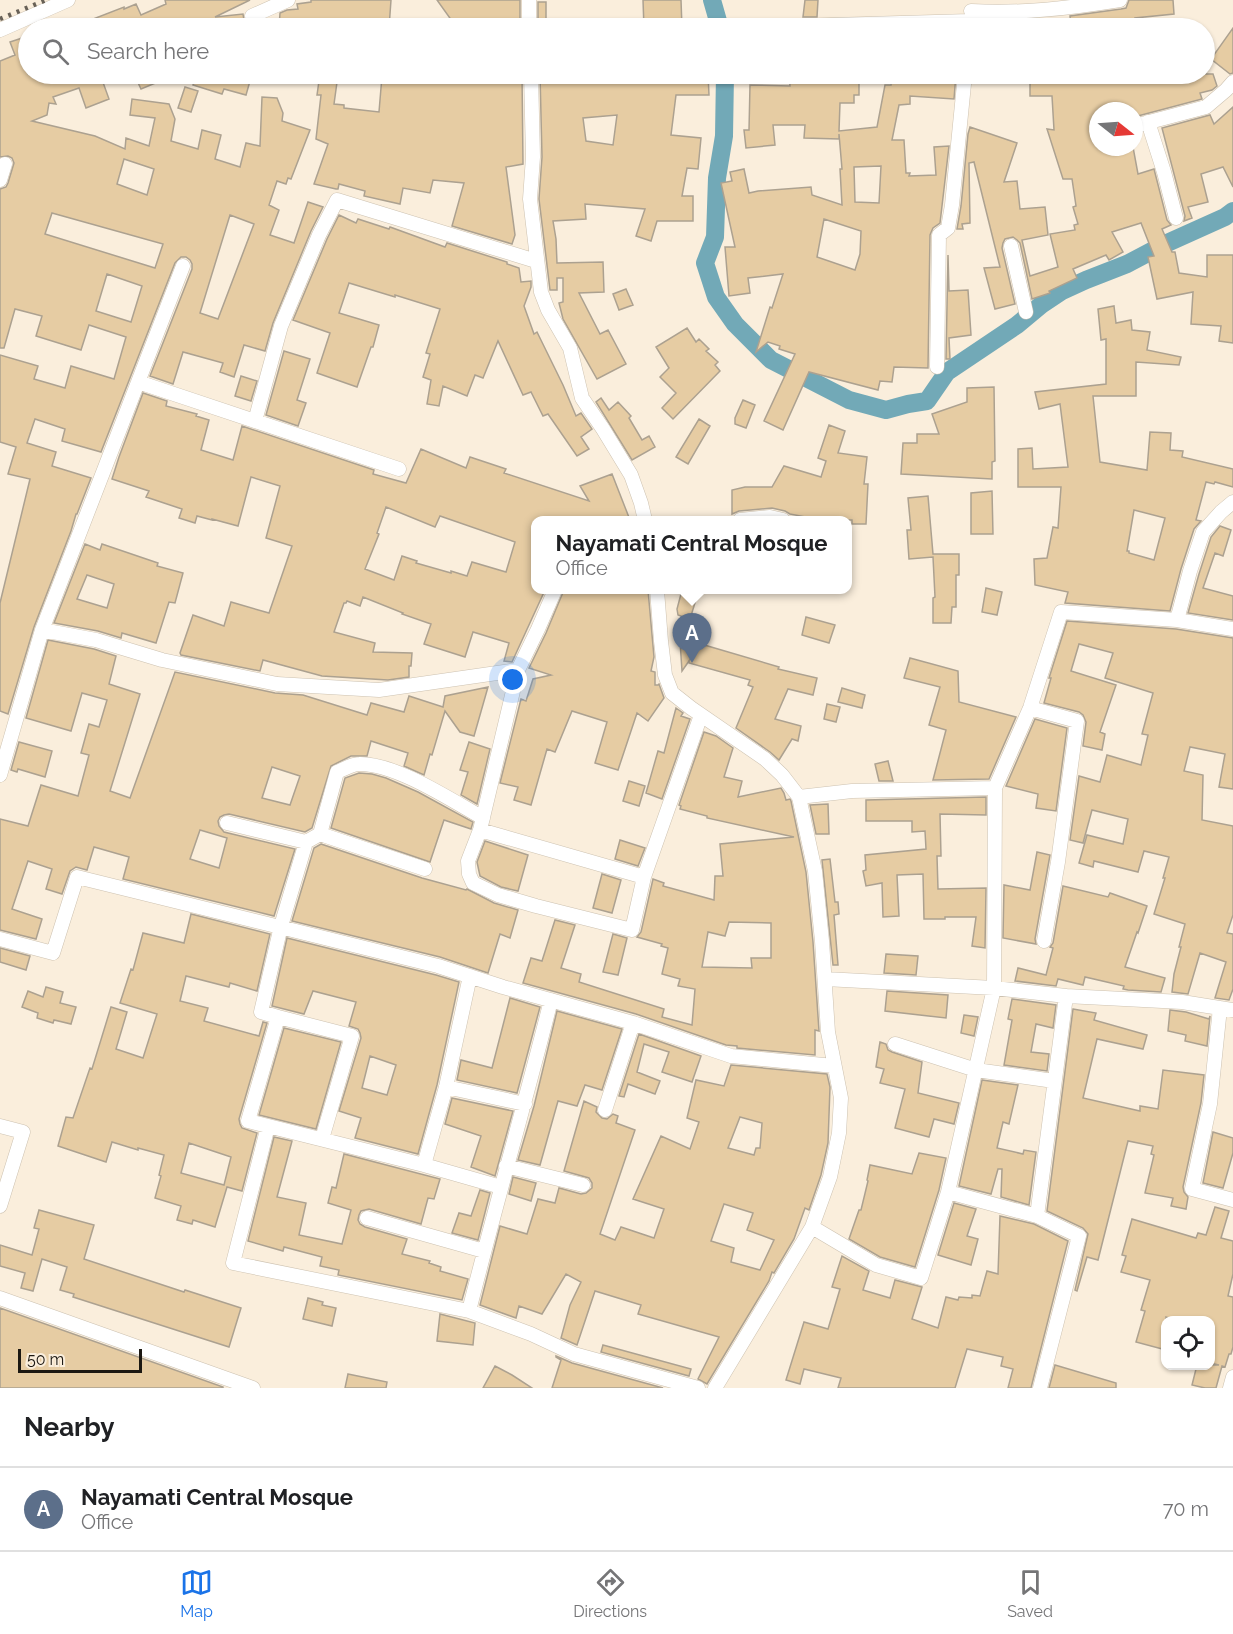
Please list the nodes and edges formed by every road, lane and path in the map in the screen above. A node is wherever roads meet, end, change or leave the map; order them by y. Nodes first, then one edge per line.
1 (68, 0) edge
2 (288, 0) edge
3 (530, 0) edge
4 (1120, 0) edge
5 (970, 15) edge
6 (252, 16) dead end
7 (27, 18) edge
8 (529, 18) edge
9 (915, 18) edge
10 (18, 22) edge
11 (0, 30) edge
12 (1233, 82) edge
13 (531, 84) edge
14 (964, 84) edge
15 (1143, 123) edge
16 (1143, 128) edge
17 (4, 164) dead end
18 (0, 180) edge
19 (1176, 218) dead end
20 (1011, 246) dead end
21 (536, 261) junction
22 (183, 266) dead end
23 (1026, 312) dead end
24 (937, 367) dead end
25 (138, 382) junction
26 (255, 421) junction
27 (399, 469) dead end
28 (1233, 502) edge
29 (644, 516) edge
30 (553, 594) edge
31 (657, 594) edge
32 (1177, 620) junction
33 (1233, 629) edge
34 (42, 630) junction
35 (519, 670) junction
36 (1030, 708) junction
37 (701, 715) junction
38 (0, 775) edge
39 (995, 788) junction
40 (799, 797) junction
41 (227, 823) dead end
42 (481, 824) junction
43 (320, 834) junction
44 (306, 842) junction
45 (425, 869) dead end
46 (644, 877) junction
47 (281, 926) junction
48 (0, 939) edge
49 (1044, 941) dead end
50 (470, 976) junction
51 (825, 979) junction
52 (994, 988) junction
53 (1066, 996) junction
54 (550, 1000) junction
55 (1227, 1009) edge
56 (278, 1017) junction
57 (633, 1023) junction
58 (895, 1044) dead end
59 (834, 1066) junction
60 (976, 1070) junction
61 (1054, 1081) junction
62 (446, 1087) junction
63 (525, 1104) junction
64 (605, 1110) dead end
65 (0, 1126) edge
66 (268, 1126) junction
67 (322, 1139) junction
68 (424, 1165) junction
69 (507, 1166) junction
70 (583, 1185) dead end
71 (501, 1187) junction
72 (948, 1192) junction
73 (1233, 1200) edge
74 (0, 1206) edge
75 (1037, 1216) junction
76 (367, 1218) dead end
77 (812, 1227) junction
78 (484, 1251) junction
79 (0, 1298) edge
80 (469, 1311) junction
81 (1233, 1377) edge
82 (254, 1388) edge
83 (698, 1388) edge
84 (715, 1388) edge
85 (1040, 1388) edge
86 (1230, 1388) edge

1 - 7 street
2 - 6 street
3 - 8 street
4 - 5 street
5 - 9 street
10 - 11 street
12 - 15 street
13 - 21 street
14 - 24 street
16 - 19 street
17 - 18 street
20 - 23 street
21 - 26 street
21 - 29 street
22 - 25 street
25 - 26 street
25 - 34 street
26 - 27 street
28 - 32 street
30 - 35 street
31 - 37 street
32 - 33 street
32 - 36 street
34 - 35 street
34 - 38 street
35 - 42 street
36 - 39 street
36 - 49 street
37 - 40 street
37 - 46 street
39 - 40 street
39 - 52 street
40 - 51 street
41 - 44 street
42 - 43 street
42 - 46 street
42 - 46 street
43 - 44 street
43 - 45 street
44 - 47 street
47 - 48 street
47 - 50 street
47 - 56 street
50 - 54 street
50 - 62 street
51 - 52 street
51 - 59 street
52 - 53 street
52 - 60 street
53 - 55 street
53 - 61 street
54 - 57 street
54 - 63 street
55 - 73 street
56 - 66 street
56 - 67 street
57 - 59 street
57 - 64 street
58 - 60 street
59 - 77 street
60 - 61 street
60 - 72 street
61 - 75 street
62 - 63 street
62 - 68 street
63 - 69 street
65 - 74 street
66 - 67 street
66 - 80 street
67 - 68 street
68 - 71 street
69 - 70 street
69 - 71 street
71 - 78 street
72 - 75 street
72 - 77 street
75 - 85 street
76 - 78 street
77 - 84 street
78 - 80 street
79 - 82 street
80 - 83 street
81 - 86 street

